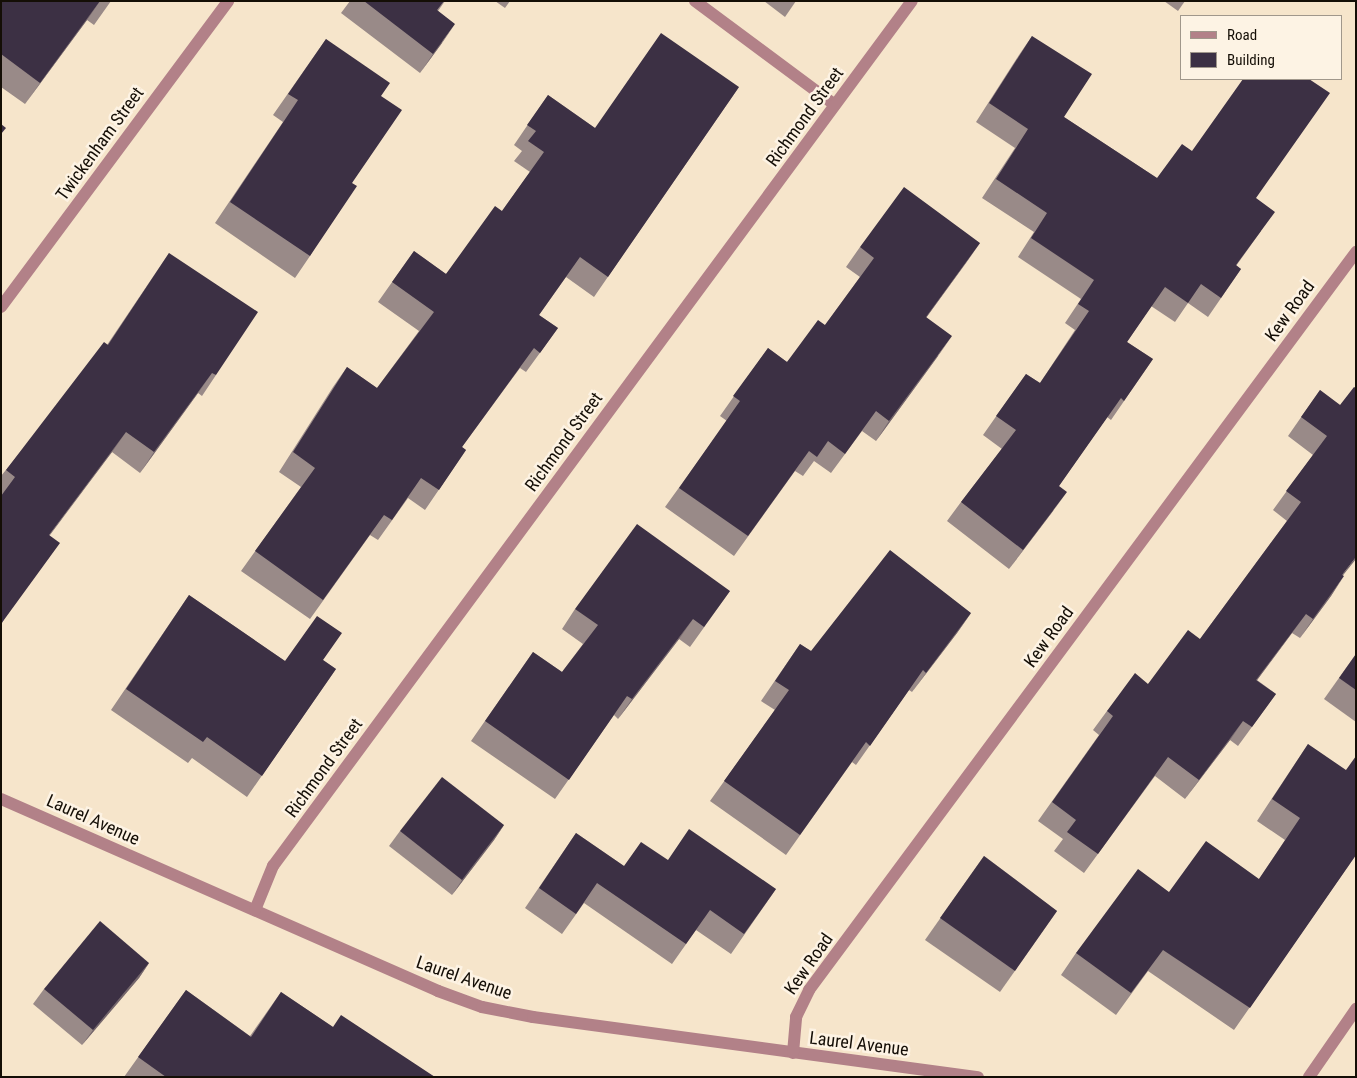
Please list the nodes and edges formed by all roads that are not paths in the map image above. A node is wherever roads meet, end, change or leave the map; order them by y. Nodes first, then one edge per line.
1 (228, 1) edge
2 (695, 1) edge
3 (912, 1) edge
4 (835, 105) junction
5 (1356, 252) edge
6 (1, 307) edge
7 (1, 799) edge
8 (255, 910) junction
9 (1356, 1009) edge
10 (793, 1053) junction
11 (978, 1077) edge
12 (1309, 1077) edge

1 - 6 street, Twickenham Street
2 - 4 street
3 - 4 street, Richmond Street
4 - 8 street, Richmond Street
5 - 10 street, Kew Road
7 - 8 street, Laurel Avenue
8 - 10 street, Laurel Avenue
9 - 12 street
10 - 11 street, Laurel Avenue

